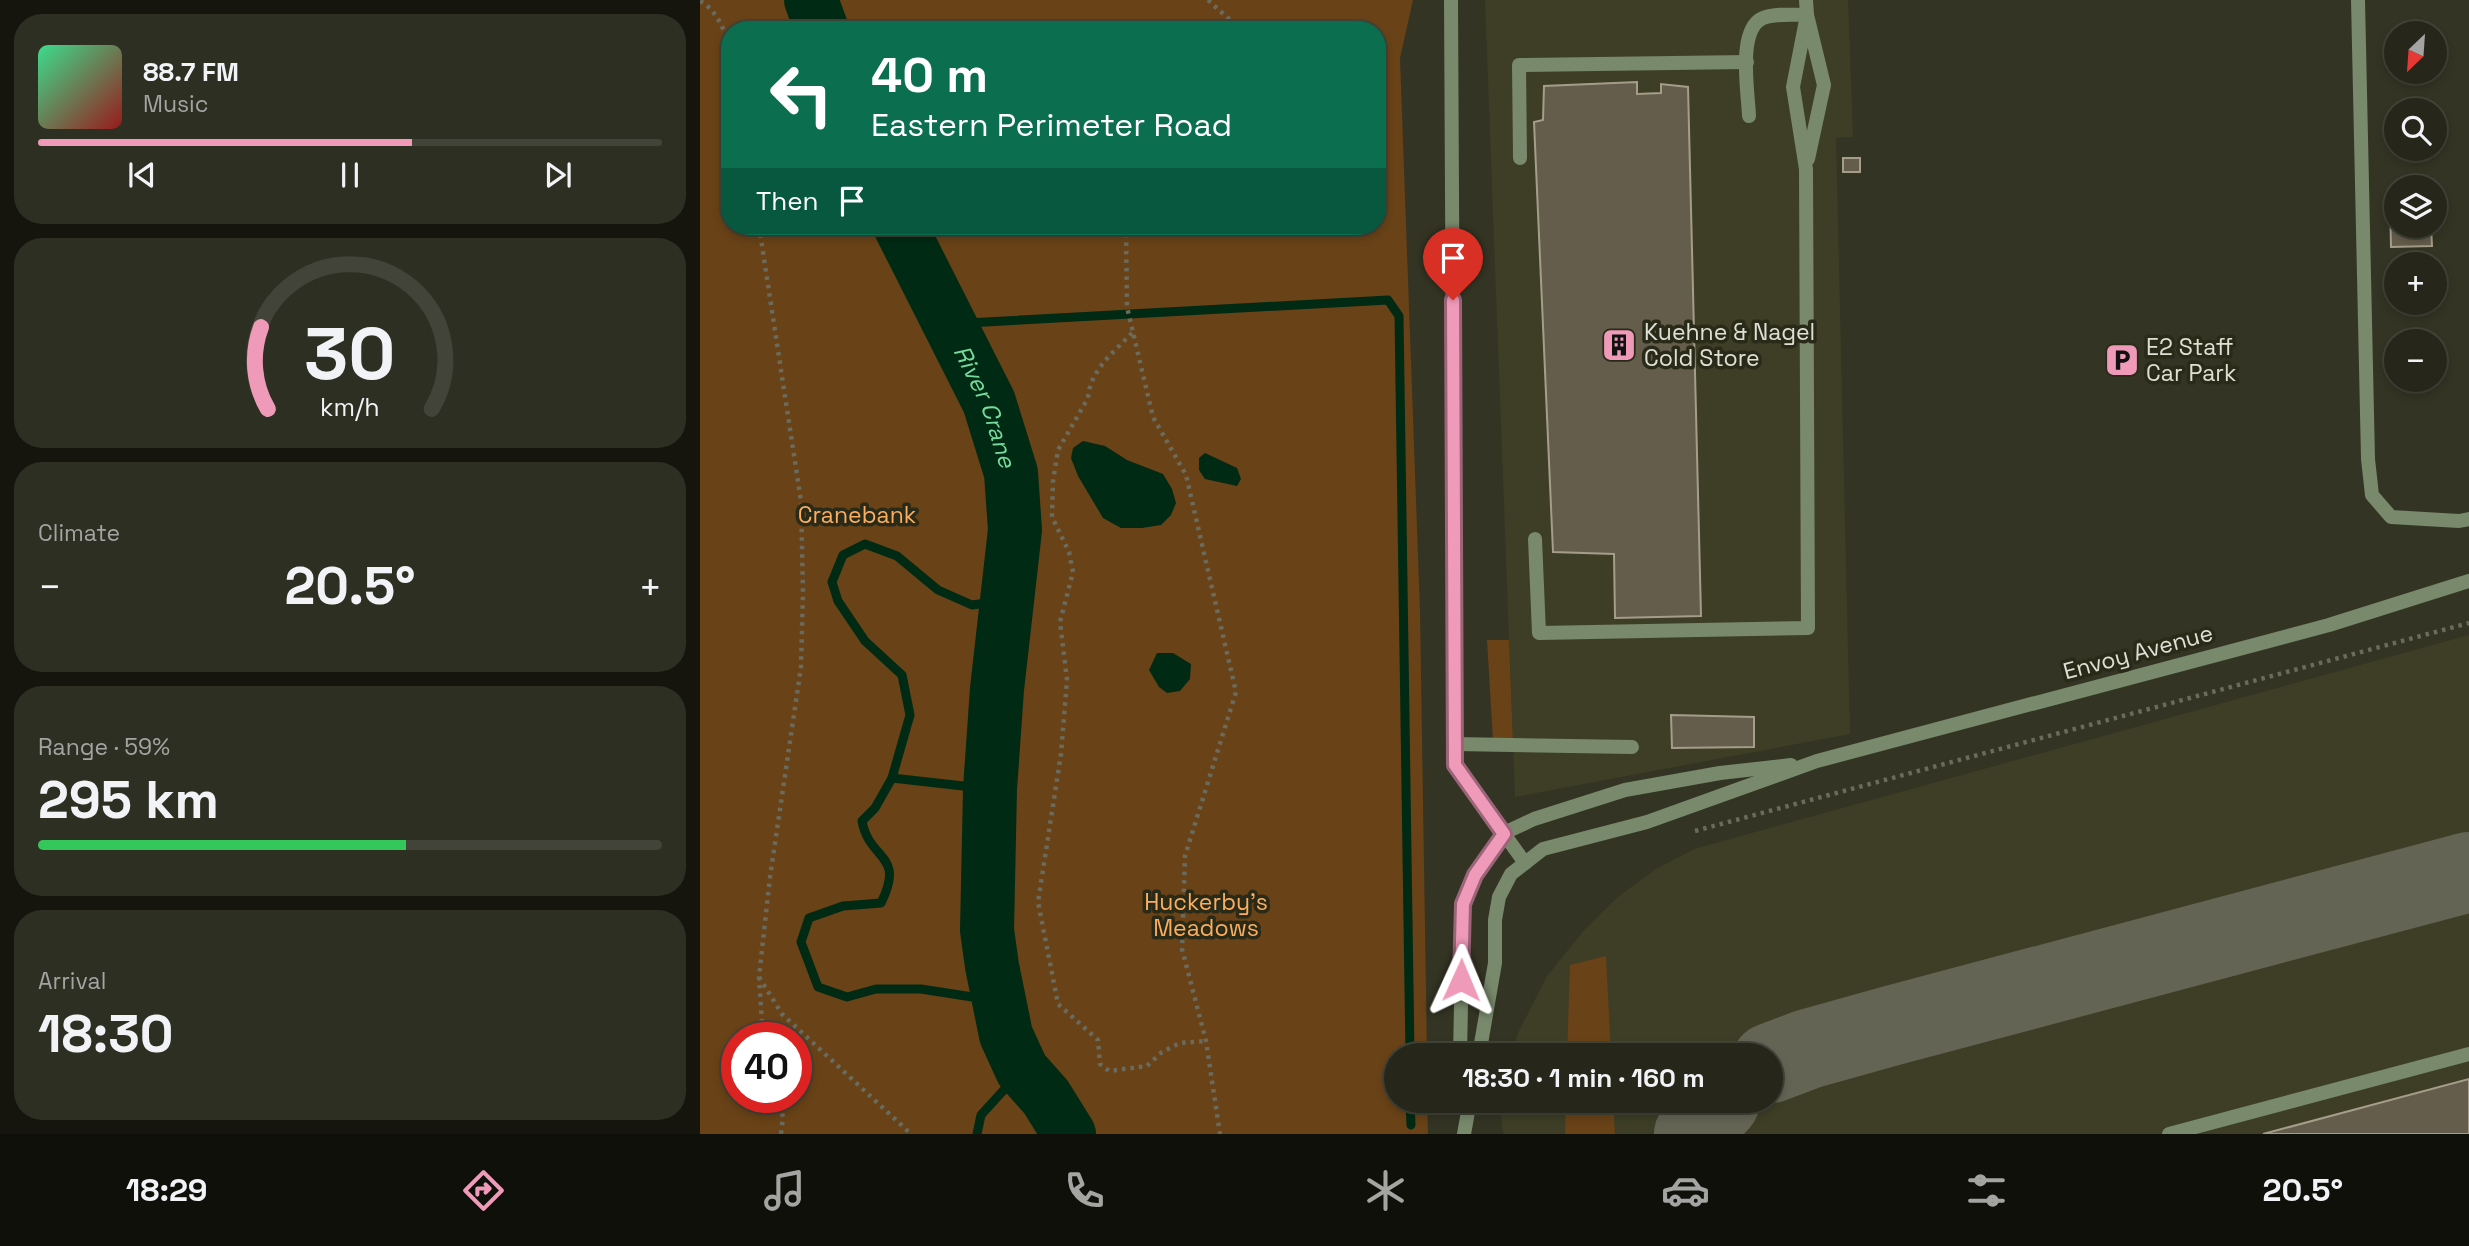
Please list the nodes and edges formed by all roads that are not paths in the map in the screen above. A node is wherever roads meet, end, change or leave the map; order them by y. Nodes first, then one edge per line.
1 (1451, 0) edge
2 (2358, 0) edge
3 (1807, 7) edge
4 (1747, 62) junction
5 (1749, 116) dead end
6 (1520, 158) dead end
7 (1806, 169) junction
8 (2469, 519) edge
9 (1535, 539) dead end
10 (2469, 581) edge
11 (1454, 744) junction
12 (1632, 747) dead end
13 (1816, 761) junction
14 (1504, 834) junction
15 (1525, 863) junction
16 (1460, 1043) edge
17 (1481, 1043) edge
18 (2469, 1054) edge
19 (1461, 1113) edge
20 (1467, 1113) edge
21 (1463, 1134) edge
22 (2169, 1134) edge

1 - 11 street
2 - 8 street
3 - 4 street
3 - 7 street
3 - 7 street
4 - 5 street
4 - 6 street
7 - 9 street
10 - 13 street, Envoy Avenue
11 - 12 street
11 - 14 street
13 - 14 street, Envoy Avenue
13 - 15 street, Envoy Avenue
14 - 15 street
14 - 16 street
15 - 17 street
18 - 22 street
19 - 21 street
20 - 21 street

